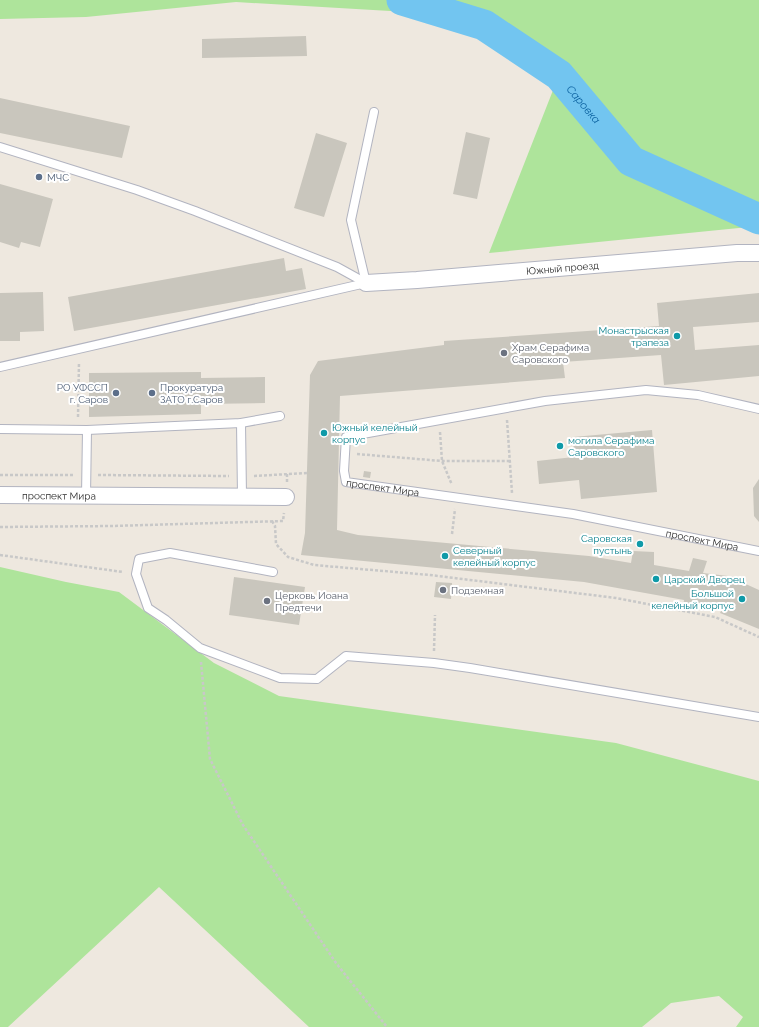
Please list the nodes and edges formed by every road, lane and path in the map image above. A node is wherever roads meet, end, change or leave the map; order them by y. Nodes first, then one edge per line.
1 (374, 112) dead end
2 (0, 147) edge
3 (759, 254) edge
4 (366, 283) junction
5 (79, 350) junction
6 (0, 367) edge
7 (506, 408) junction
8 (759, 409) edge
9 (280, 416) dead end
10 (440, 420) junction
11 (241, 424) junction
12 (0, 429) edge
13 (77, 430) junction
14 (87, 430) junction
15 (442, 461) junction
16 (510, 461) junction
17 (344, 470) junction
18 (307, 473) dead end
19 (0, 475) edge
20 (86, 475) junction
21 (242, 476) junction
22 (0, 495) edge
23 (86, 496) junction
24 (242, 496) junction
25 (286, 497) dead end
26 (457, 498) junction
27 (513, 506) junction
28 (272, 521) junction
29 (283, 521) dead end
30 (0, 526) edge
31 (452, 534) dead end
32 (759, 551) edge
33 (0, 555) edge
34 (123, 572) dead end
35 (273, 572) dead end
36 (434, 614) dead end
37 (759, 637) edge
38 (200, 648) junction
39 (434, 663) junction
40 (759, 717) edge
41 (387, 1027) edge

1 - 4 lane
2 - 4 lane
3 - 4 street, Южный проезд
4 - 5 lane
5 - 6 lane
5 - 13 path
7 - 8 lane, проспект Мира
7 - 10 lane, проспект Мира
7 - 16 path
9 - 11 lane
10 - 15 path
10 - 17 lane, проспект Мира
11 - 14 lane
11 - 21 lane
12 - 13 lane
13 - 14 lane
14 - 20 lane
15 - 16 path
15 - 17 path
15 - 26 path
16 - 27 path
17 - 26 lane, проспект Мира
18 - 21 path
19 - 20 path
20 - 21 path
20 - 23 lane
21 - 24 lane
22 - 23 street, проспект Мира
23 - 24 street, проспект Мира
24 - 25 street, проспект Мира
26 - 27 lane, проспект Мира
26 - 31 path
27 - 32 lane, проспект Мира
28 - 29 path
28 - 30 path
28 - 37 path
33 - 34 path
35 - 38 lane
36 - 39 path
38 - 39 lane
38 - 41 path
39 - 40 lane

